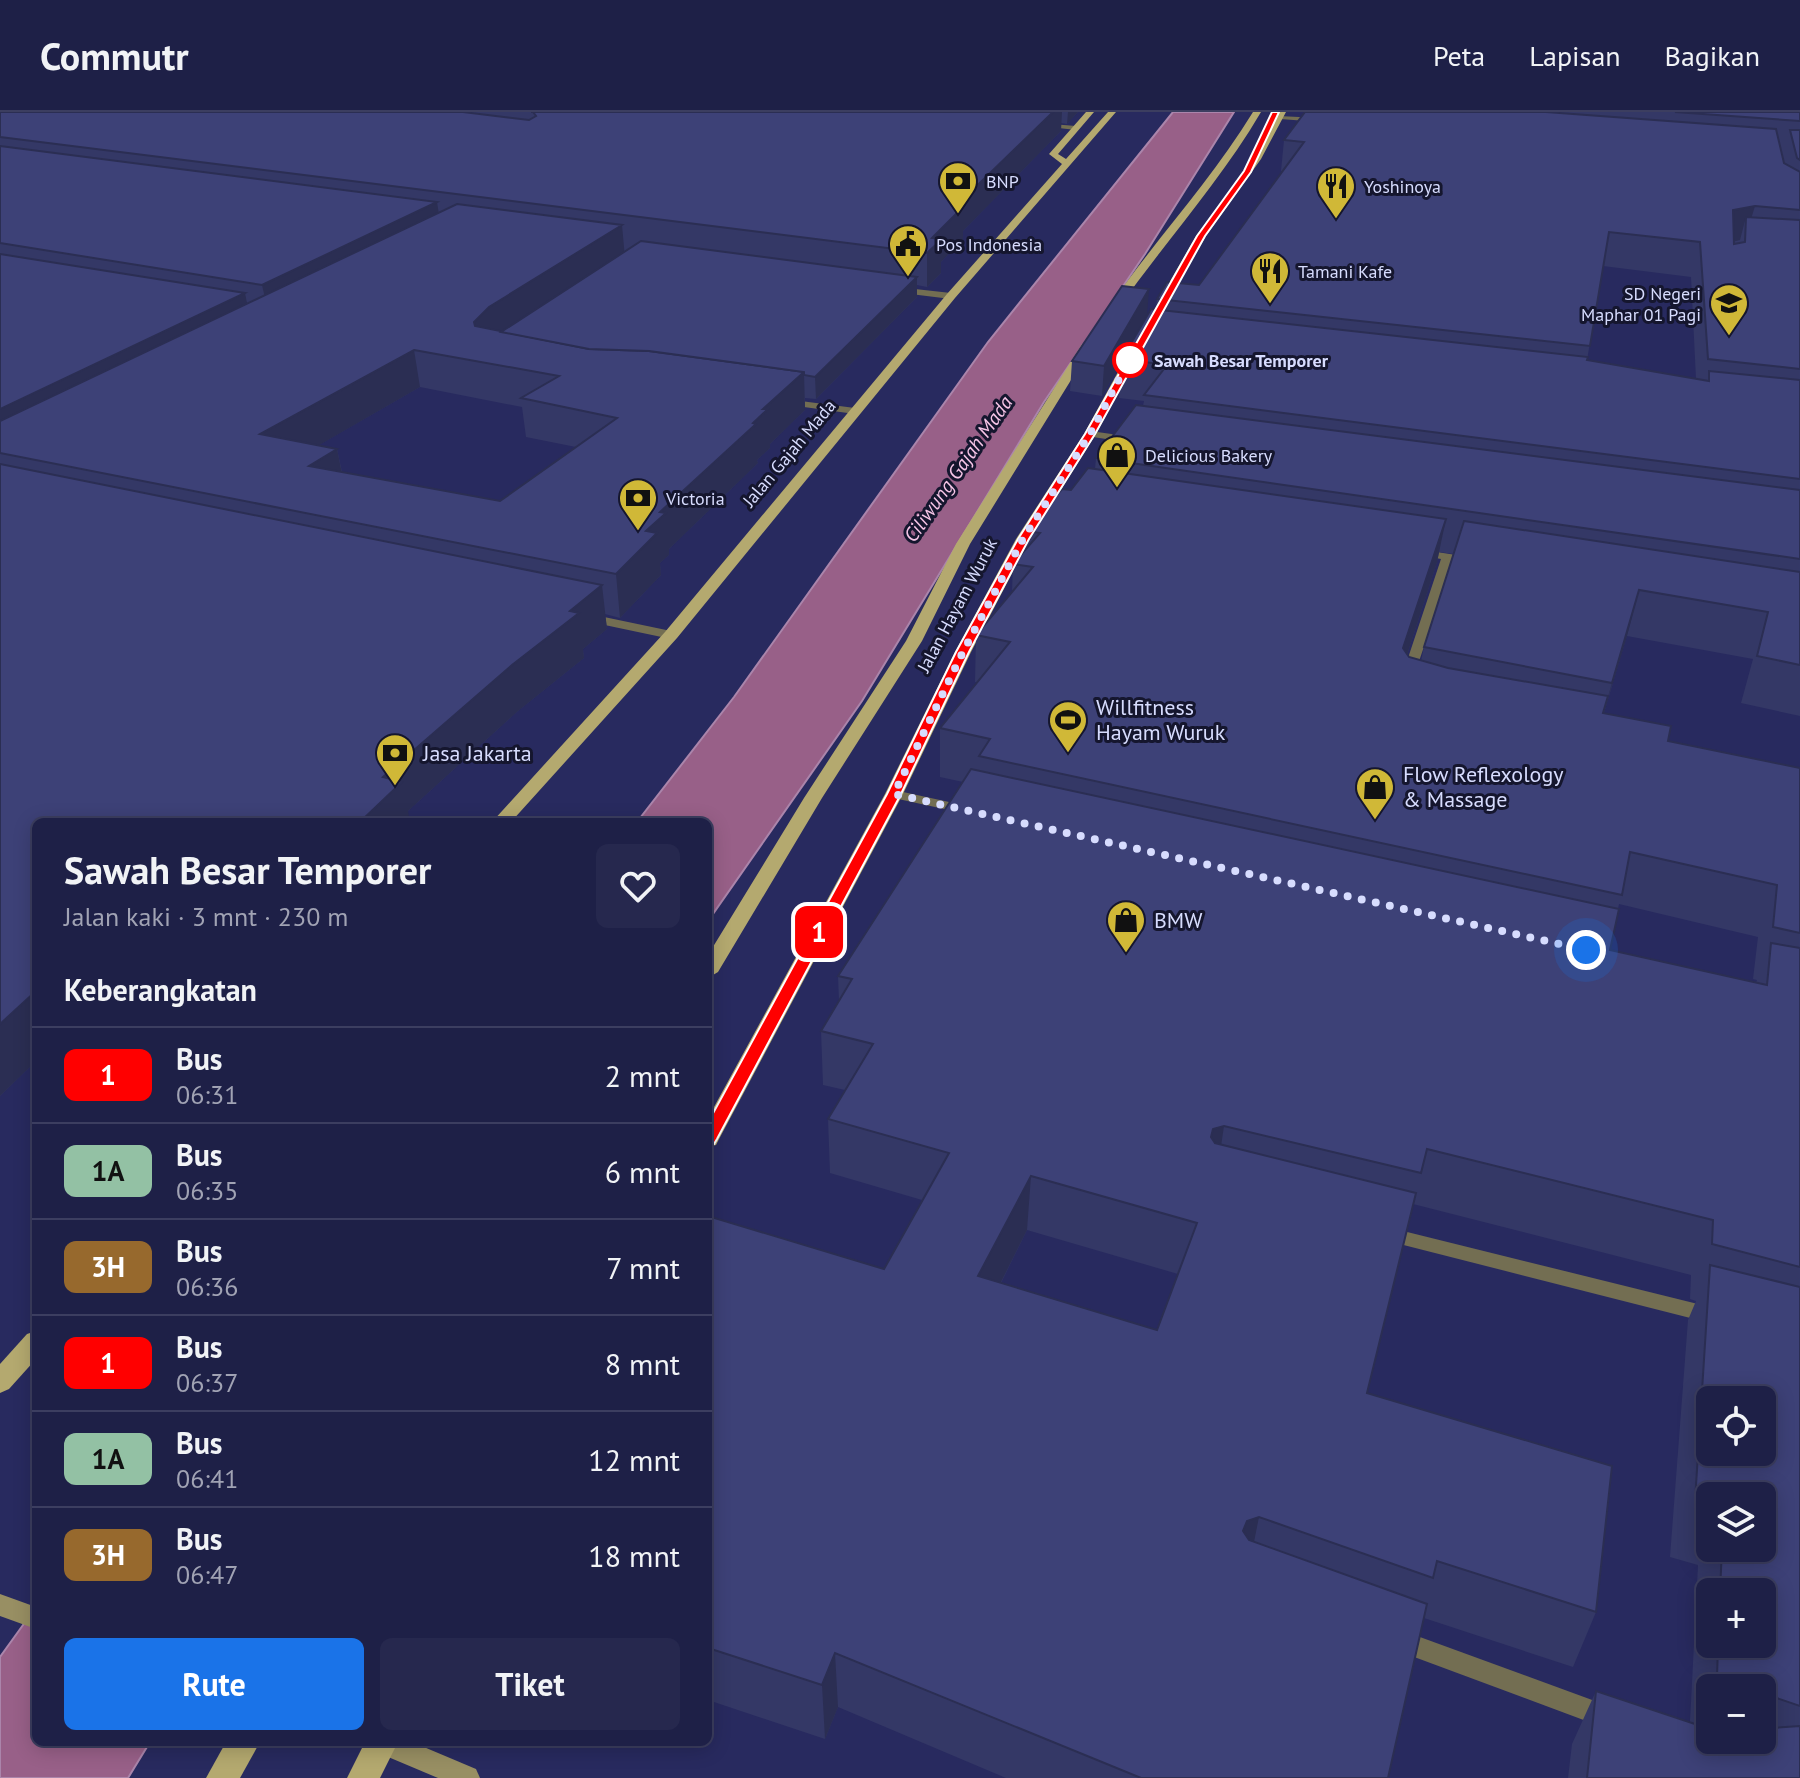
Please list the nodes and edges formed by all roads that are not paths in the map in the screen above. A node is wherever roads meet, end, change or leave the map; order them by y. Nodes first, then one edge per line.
1 (1090, 112) edge
2 (1112, 112) edge
3 (1257, 112) edge
4 (1279, 114) edge
5 (1325, 121) edge
6 (1032, 124) edge
7 (1076, 128) junction
8 (1068, 164) junction
9 (891, 289) edge
10 (951, 296) junction
11 (1155, 315) edge
12 (1108, 316) edge
13 (1093, 337) edge
14 (1140, 340) edge
15 (771, 400) edge
16 (855, 411) junction
17 (1090, 434) junction
18 (1151, 442) edge
19 (1401, 550) edge
20 (1448, 557) junction
21 (1496, 564) edge
22 (578, 616) edge
23 (671, 635) junction
24 (1404, 696) edge
25 (894, 794) junction
26 (991, 815) edge
27 (505, 818) edge
28 (712, 965) edge
29 (712, 1132) edge
30 (1369, 1229) edge
31 (1723, 1319) edge
32 (32, 1346) edge
33 (0, 1382) edge
34 (1379, 1633) edge
35 (1629, 1724) edge
36 (242, 1746) edge
37 (380, 1746) edge
38 (391, 1746) edge
39 (222, 1778) edge
40 (363, 1778) edge
41 (467, 1778) edge

1 - 7 main road
2 - 8 main road, Jalan Gajah Mada
3 - 12 main road
4 - 5 street
4 - 11 main road
6 - 7 street
7 - 8 main road
8 - 10 main road, Jalan Gajah Mada
9 - 10 street
10 - 16 main road, Jalan Gajah Mada
13 - 28 main road, Jalan Hayam Wuruk
14 - 17 main road, Jalan Hayam Wuruk
15 - 16 street
16 - 23 main road, Jalan Gajah Mada
17 - 18 street
17 - 25 main road, Jalan Hayam Wuruk
19 - 20 street
20 - 21 street
20 - 24 street
22 - 23 street
23 - 27 main road, Jalan Gajah Mada
25 - 26 street
25 - 29 main road, Jalan Hayam Wuruk
30 - 31 street
32 - 33 main road
34 - 35 street
36 - 39 main road
37 - 40 main road
38 - 41 main road

